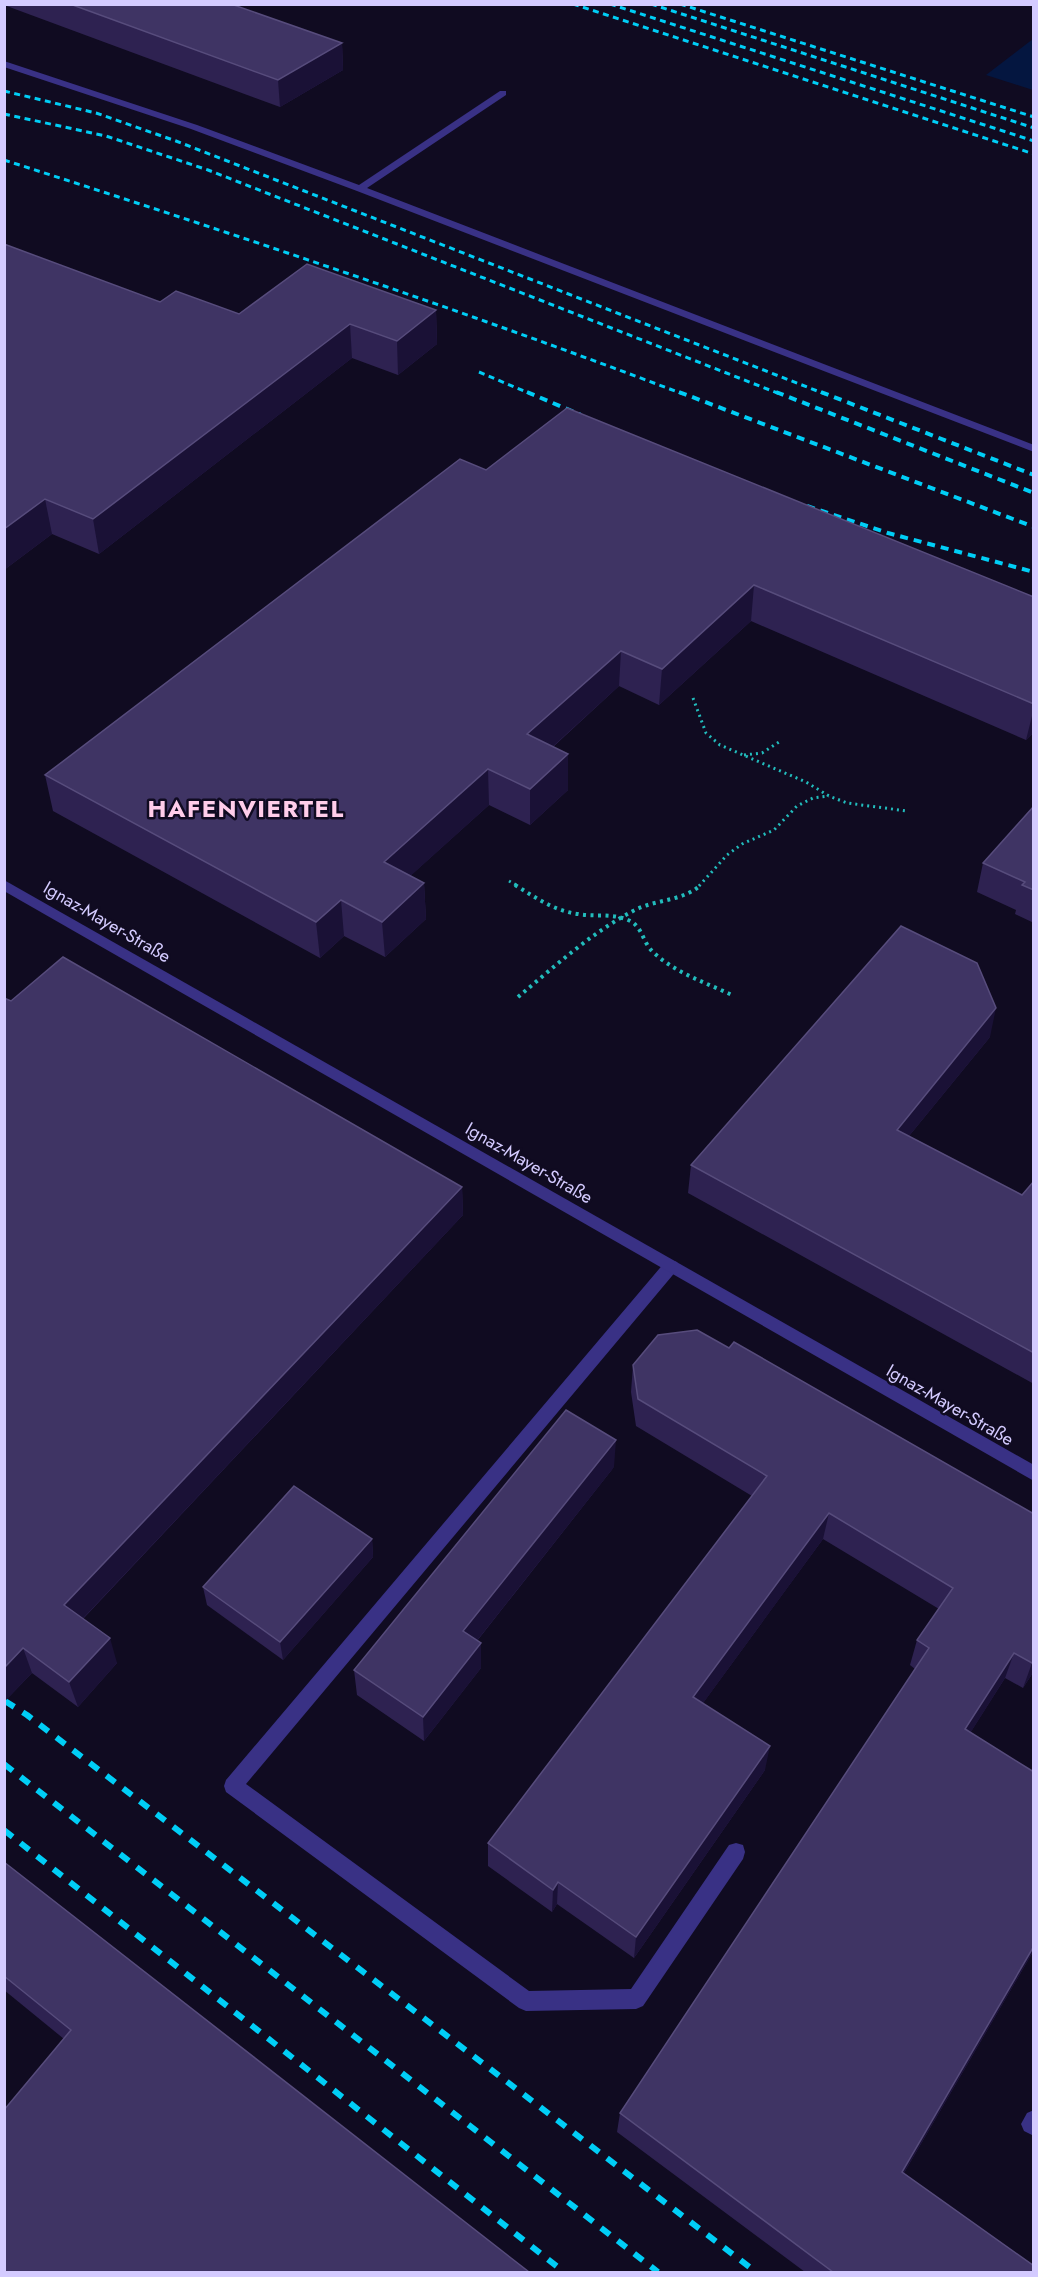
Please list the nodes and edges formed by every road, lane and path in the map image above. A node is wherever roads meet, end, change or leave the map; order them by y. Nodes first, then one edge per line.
1 (4, 64) edge
2 (503, 93) dead end
3 (360, 189) junction
4 (1034, 449) edge
5 (693, 698) dead end
6 (779, 742) dead end
7 (743, 755) junction
8 (828, 796) junction
9 (908, 811) dead end
10 (509, 881) dead end
11 (4, 885) edge
12 (624, 918) junction
13 (734, 996) dead end
14 (518, 997) dead end
15 (671, 1266) junction
16 (1034, 1474) edge
17 (736, 1852) dead end
18 (1034, 2120) edge
19 (1034, 2126) edge

1 - 3 street
2 - 3 street
3 - 4 street
5 - 7 path
6 - 7 path
7 - 8 path
8 - 9 path
8 - 12 path
10 - 12 path
11 - 15 street, Ignaz-Mayer-Straße
12 - 13 path
12 - 14 path
15 - 16 street, Ignaz-Mayer-Straße
15 - 17 street
18 - 19 street

